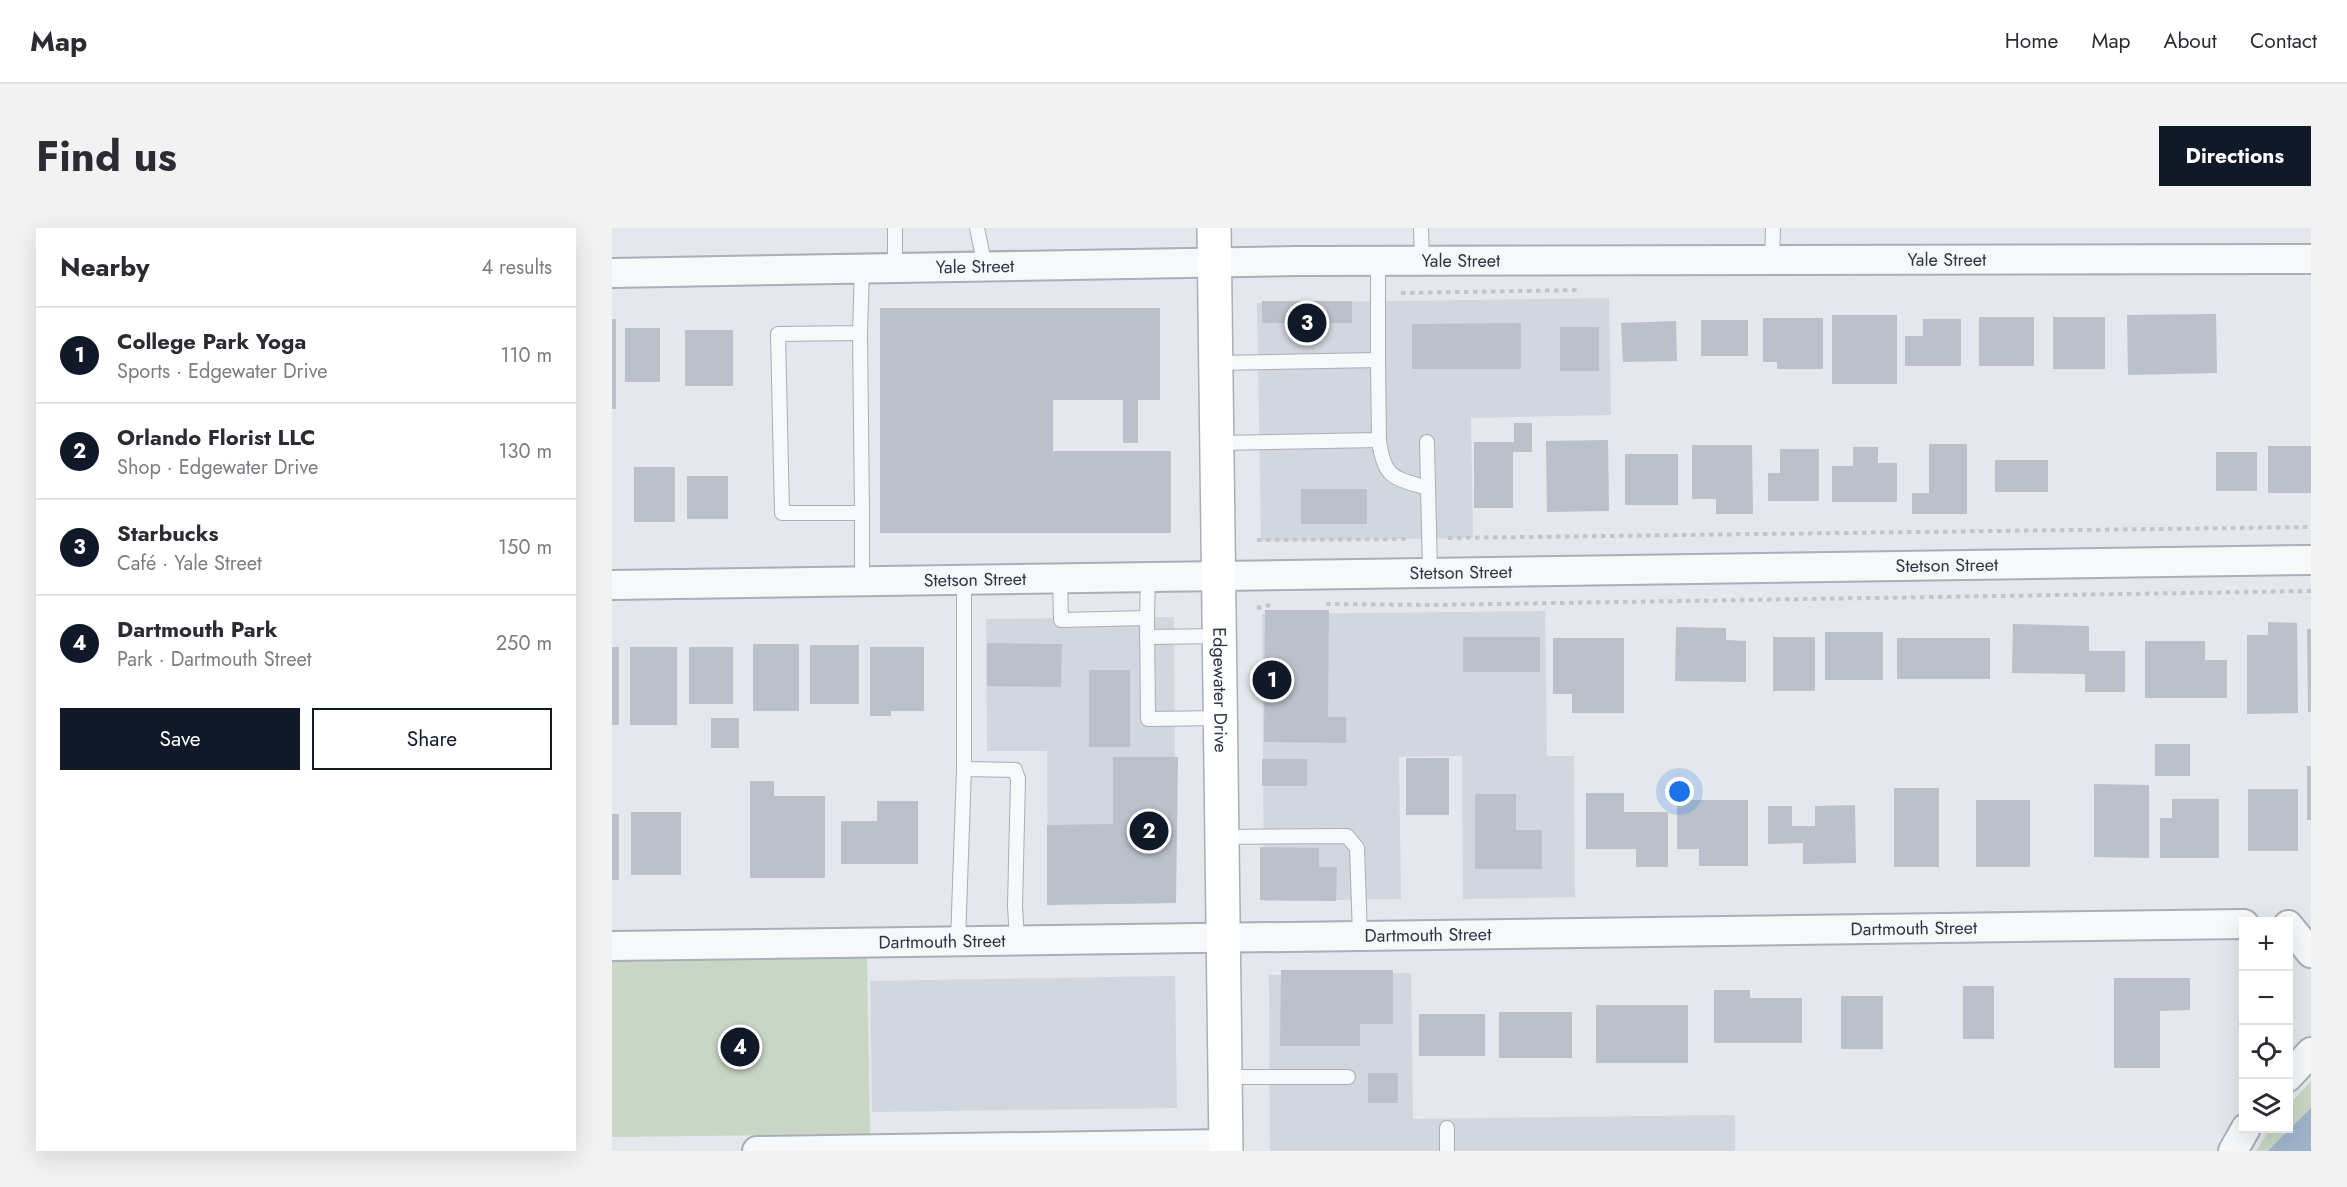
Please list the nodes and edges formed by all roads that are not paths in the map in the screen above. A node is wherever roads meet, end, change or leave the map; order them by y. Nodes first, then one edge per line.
1 (895, 228) edge
2 (977, 228) edge
3 (1214, 228) edge
4 (1421, 228) edge
5 (1773, 228) edge
6 (2311, 259) edge
7 (1378, 261) junction
8 (1422, 261) junction
9 (1772, 261) junction
10 (1214, 263) junction
11 (985, 267) junction
12 (895, 268) junction
13 (862, 269) junction
14 (612, 273) edge
15 (860, 333) junction
16 (1378, 360) junction
17 (1216, 363) junction
18 (1379, 440) junction
19 (1427, 442) dead end
20 (1217, 443) junction
21 (1428, 488) junction
22 (862, 513) junction
23 (2311, 560) edge
24 (1430, 572) junction
25 (1219, 575) junction
26 (1148, 576) junction
27 (1060, 577) junction
28 (964, 579) junction
29 (862, 581) junction
30 (612, 585) edge
31 (1147, 618) junction
32 (1220, 636) junction
33 (1147, 637) junction
34 (1221, 718) junction
35 (964, 769) junction
36 (1222, 837) junction
37 (2311, 923) edge
38 (2239, 924) edge
39 (2293, 924) edge
40 (2293, 929) edge
41 (1360, 935) junction
42 (1224, 936) junction
43 (1017, 940) junction
44 (958, 941) junction
45 (612, 946) edge
46 (2311, 953) edge
47 (2311, 1052) edge
48 (2293, 1072) edge
49 (1226, 1077) junction
50 (1348, 1077) dead end
51 (1447, 1128) dead end
52 (2243, 1133) edge
53 (1226, 1147) edge
54 (757, 1151) edge
55 (1447, 1151) edge
56 (2233, 1151) edge

1 - 12 lane
2 - 11 lane
3 - 10 street, Edgewater Drive
4 - 8 lane
5 - 9 lane
6 - 9 street, Yale Street
7 - 8 street, Yale Street
7 - 10 street, Yale Street
7 - 16 lane
8 - 9 street, Yale Street
10 - 11 street, Yale Street
10 - 17 street, Edgewater Drive
11 - 12 street, Yale Street
12 - 13 street, Yale Street
13 - 14 street, Yale Street
13 - 15 lane
15 - 22 lane
15 - 22 lane
16 - 17 lane
16 - 18 lane
17 - 20 street, Edgewater Drive
18 - 20 lane
18 - 21 lane
19 - 21 lane
20 - 25 street, Edgewater Drive
21 - 24 lane
22 - 29 lane
23 - 24 street, Stetson Street
24 - 25 street, Stetson Street
25 - 26 street, Stetson Street
25 - 32 street, Edgewater Drive
26 - 27 street, Stetson Street
26 - 31 lane
27 - 28 street, Stetson Street
27 - 31 lane
28 - 29 street, Stetson Street
28 - 35 lane
29 - 30 street, Stetson Street
31 - 33 lane
32 - 33 lane
32 - 34 street, Edgewater Drive
33 - 34 lane
34 - 36 street, Edgewater Drive
35 - 43 lane
35 - 44 lane
36 - 41 lane
36 - 42 street, Edgewater Drive
37 - 39 street
38 - 41 street, Dartmouth Street
40 - 46 street
41 - 42 street, Dartmouth Street
42 - 43 street, Dartmouth Street
42 - 49 street, Edgewater Drive
43 - 44 street, Dartmouth Street
44 - 45 street, Dartmouth Street
47 - 48 street
49 - 50 lane
49 - 53 street, Edgewater Drive
51 - 55 lane
52 - 56 street
53 - 54 street

